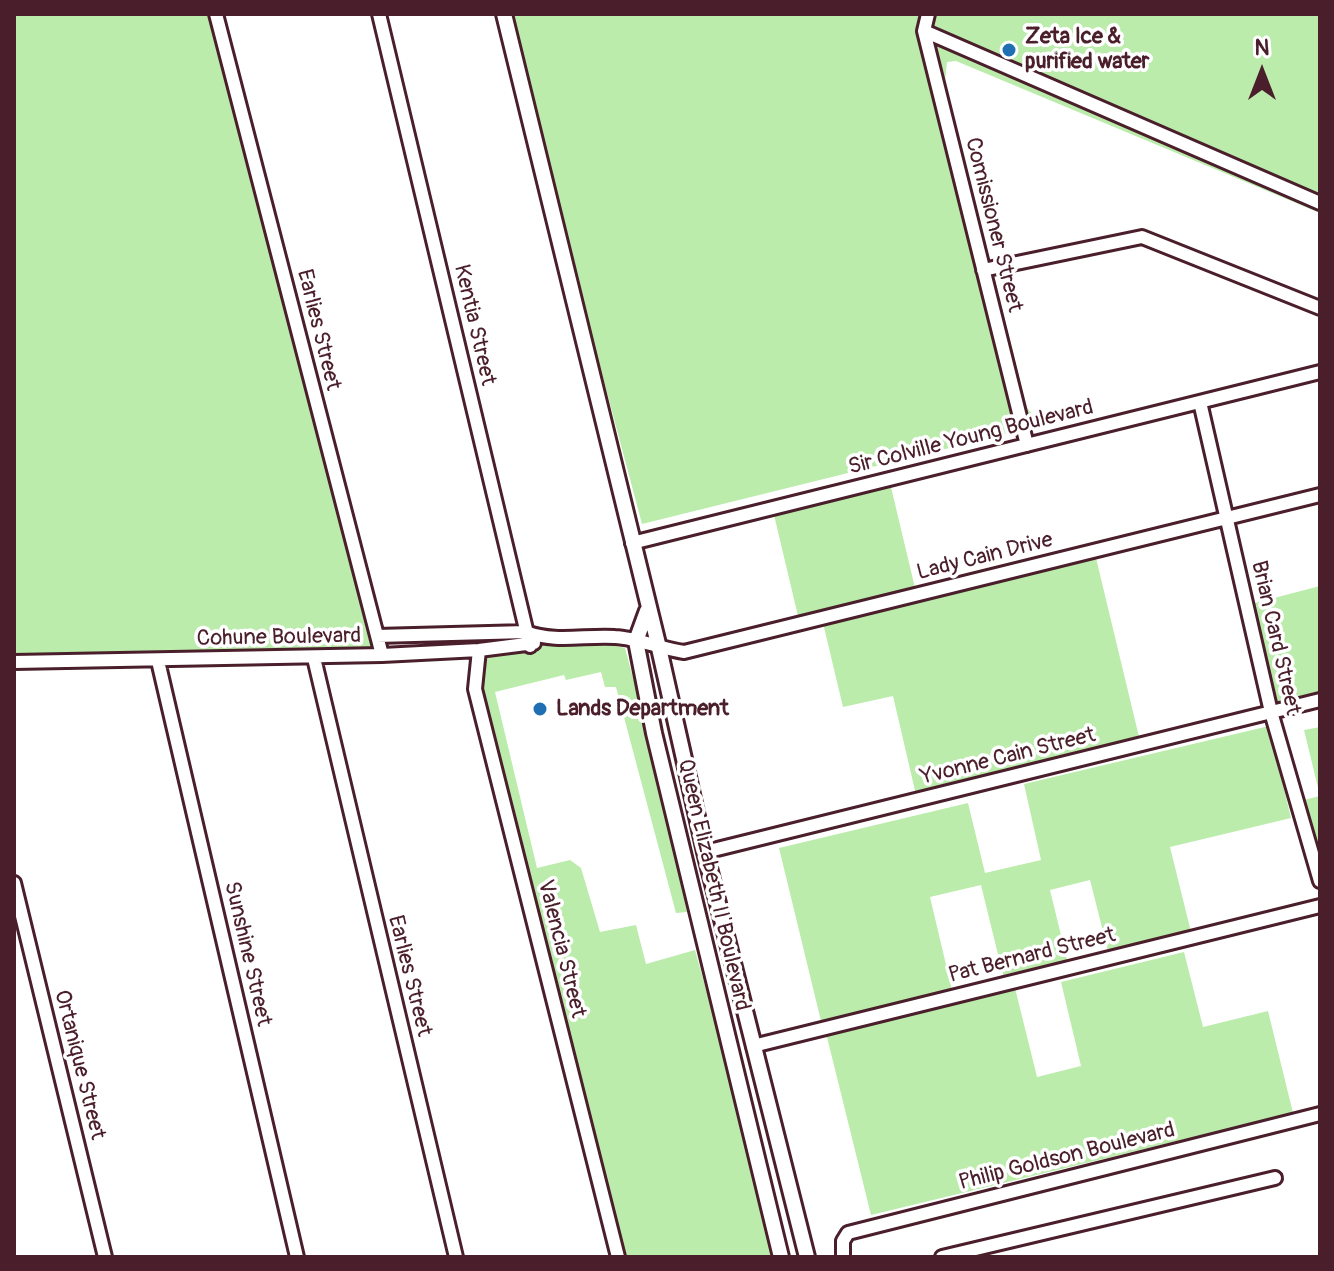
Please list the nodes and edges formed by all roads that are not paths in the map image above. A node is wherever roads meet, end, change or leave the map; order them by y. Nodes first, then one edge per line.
1 (216, 14) edge
2 (379, 14) edge
3 (504, 14) edge
4 (928, 14) edge
5 (924, 31) junction
6 (1320, 203) edge
7 (983, 270) junction
8 (1320, 308) edge
9 (1320, 372) edge
10 (1200, 402) junction
11 (1027, 445) junction
12 (1320, 495) edge
13 (1226, 517) junction
14 (632, 543) junction
15 (648, 610) junction
16 (526, 632) junction
17 (377, 636) junction
18 (543, 638) junction
19 (636, 641) junction
20 (530, 646) junction
21 (659, 648) junction
22 (479, 650) junction
23 (382, 655) junction
24 (314, 658) junction
25 (158, 661) junction
26 (14, 662) edge
27 (1320, 700) edge
28 (1271, 712) junction
29 (677, 728) junction
30 (654, 733) junction
31 (705, 852) junction
32 (1320, 881) edge
33 (14, 883) edge
34 (1320, 906) edge
35 (725, 930) junction
36 (702, 935) junction
37 (753, 1046) junction
38 (1320, 1114) edge
39 (1275, 1178) dead end
40 (105, 1257) edge
41 (297, 1257) edge
42 (456, 1257) edge
43 (618, 1257) edge
44 (781, 1257) edge
45 (807, 1257) edge
46 (843, 1257) edge
47 (942, 1257) edge

1 - 17 street, Earlies Street
2 - 16 street, Kentia Street
3 - 14 street, Queen Elizabeth II Boulevard
4 - 5 street, Comissioner Street
5 - 6 street
5 - 7 street, Comissioner Street
7 - 8 street
7 - 11 street, Comissioner Street
9 - 10 street, Sir Colville Young Boulevard
10 - 11 street, Sir Colville Young Boulevard
10 - 13 street, Brian Card Street
11 - 14 street, Sir Colville Young Boulevard
12 - 13 street, Lady Cain Drive
13 - 21 street, Lady Cain Drive
13 - 28 street, Brian Card Street
14 - 15 street, Queen Elizabeth II Boulevard
15 - 19 street
15 - 21 street, Queen Elizabeth II Boulevard
16 - 17 street, Cohune Boulevard
16 - 18 street, Cohune Boulevard
16 - 20 street, Kentia Street
17 - 23 street, Earlies Street
18 - 19 street, Cohune Boulevard
18 - 20 street, Cohune Boulevard
19 - 21 street, Lady Cain Drive
19 - 30 street, Queen Elizabeth II Boulevard
20 - 22 street, Cohune Boulevard
21 - 29 street, Queen Elizabeth II Boulevard
22 - 23 street, Cohune Boulevard
22 - 43 street, Valencia Street
23 - 24 street, Cohune Boulevard
24 - 25 street, Cohune Boulevard
24 - 42 street, Earlies Street
25 - 26 street, Cohune Boulevard
25 - 41 street, Sunshine Street
27 - 28 street, Yvonne Cain Street
28 - 31 street, Yvonne Cain Street
28 - 32 street, Brian Card Street
29 - 30 street
29 - 31 street, Queen Elizabeth II Boulevard
30 - 36 street, Queen Elizabeth II Boulevard
31 - 35 street, Queen Elizabeth II Boulevard
33 - 40 street, Ortanique Street
34 - 37 street, Pat Bernard Street
35 - 36 street
35 - 37 street, Queen Elizabeth II Boulevard
36 - 44 street, Queen Elizabeth II Boulevard
37 - 45 street, Queen Elizabeth II Boulevard
38 - 46 street, Philip Goldson Boulevard
39 - 47 street

